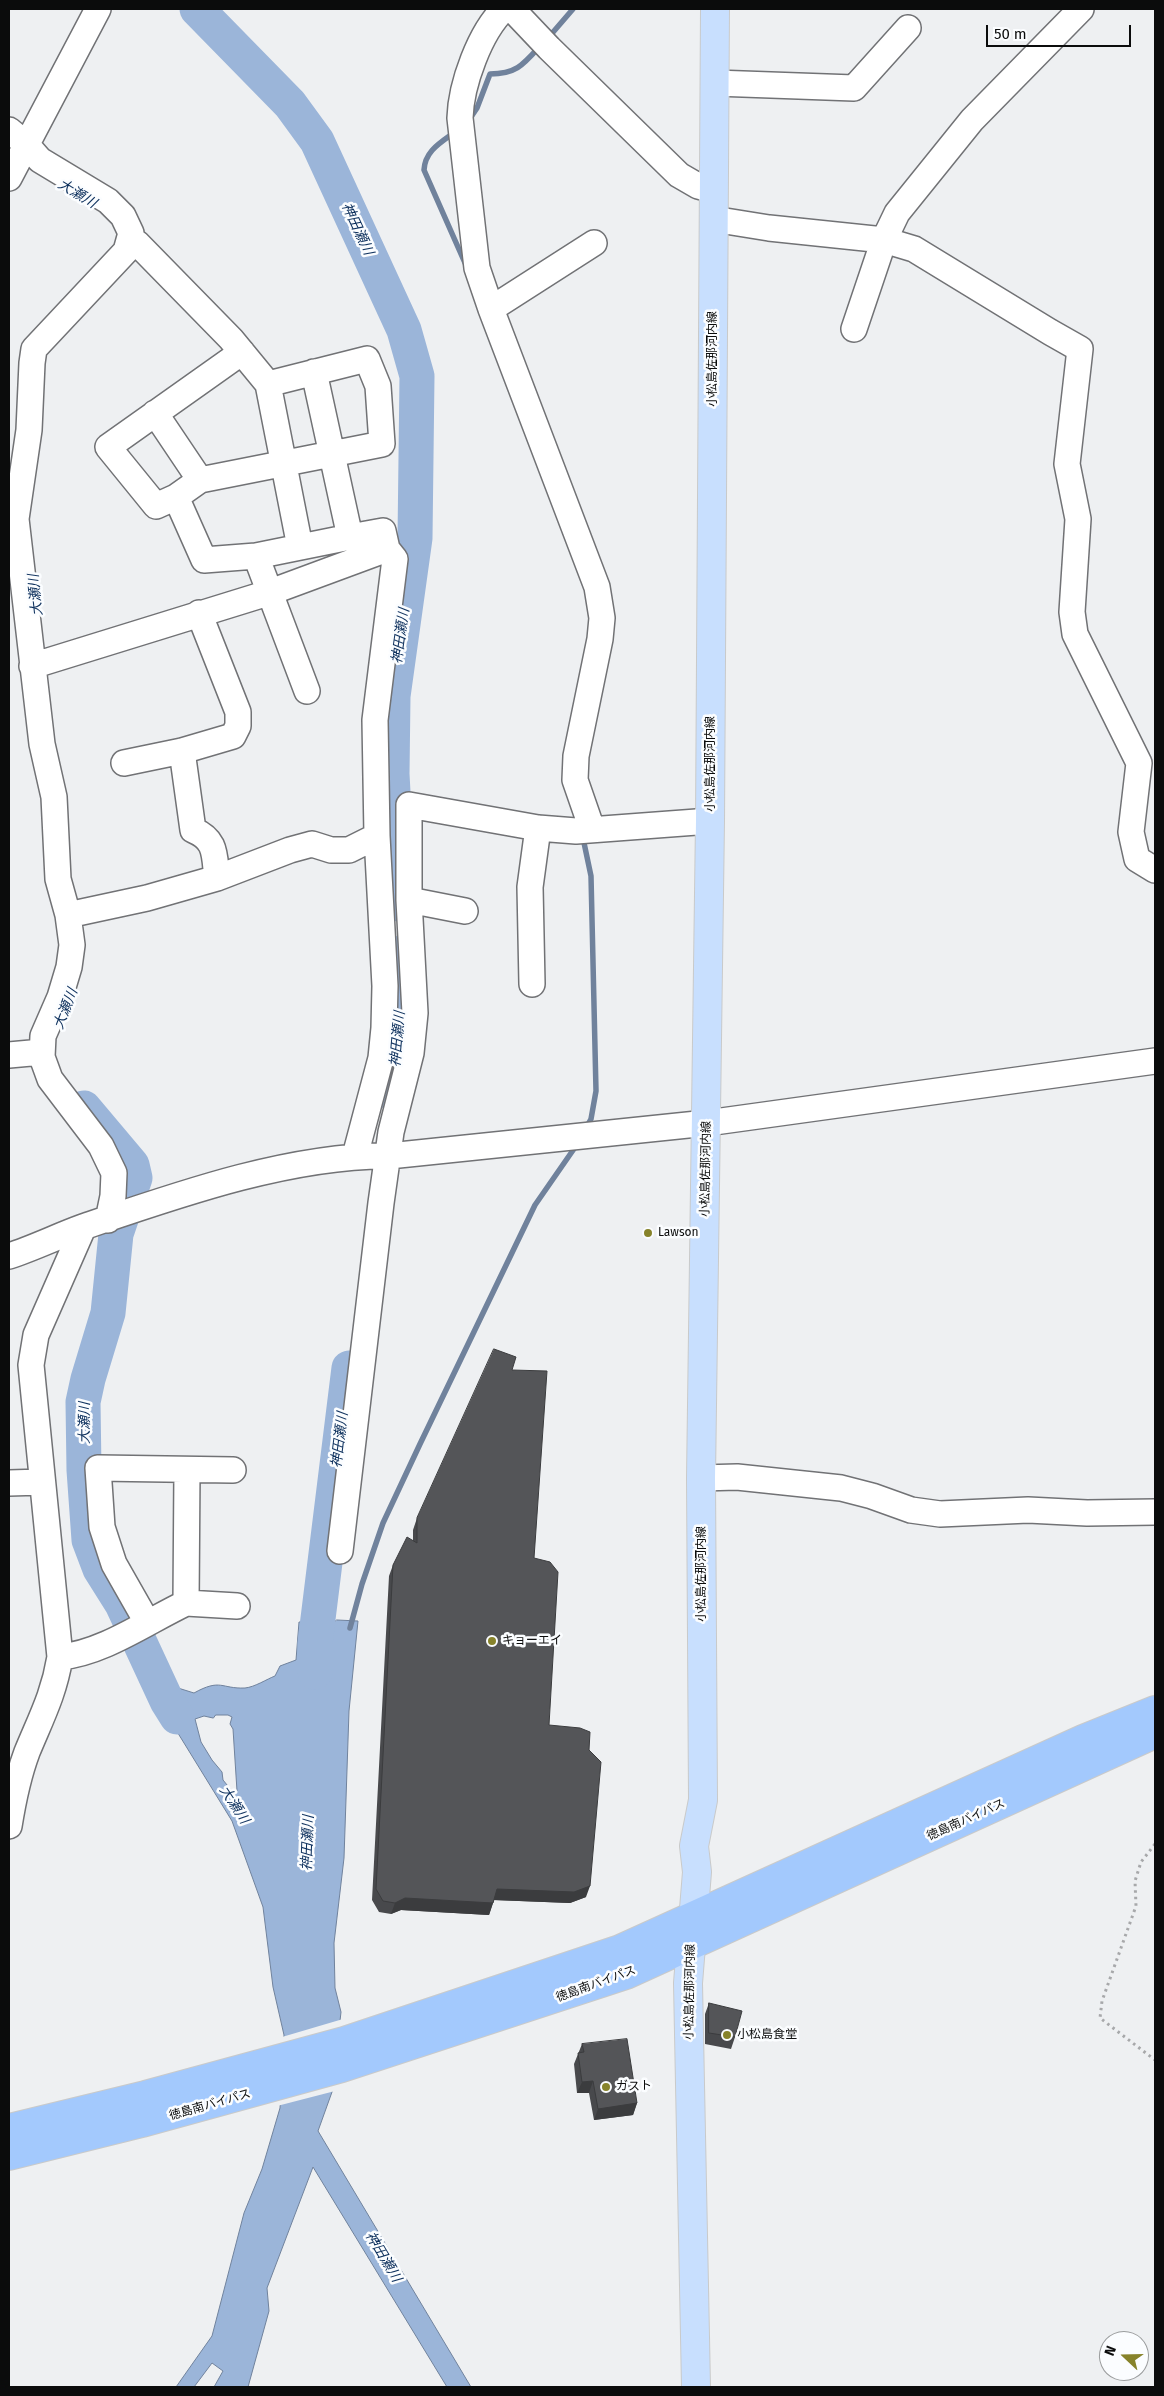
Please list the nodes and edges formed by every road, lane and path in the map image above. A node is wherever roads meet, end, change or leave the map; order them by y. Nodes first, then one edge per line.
1 (98, 9) edge
2 (504, 9) edge
3 (512, 9) edge
4 (715, 9) edge
5 (1081, 9) edge
6 (908, 28) dead end
7 (715, 83) junction
8 (17, 153) edge
9 (713, 190) junction
10 (713, 219) junction
11 (884, 240) junction
12 (129, 242) junction
13 (594, 243) dead end
14 (491, 309) junction
15 (854, 329) dead end
16 (242, 352) junction
17 (314, 372) junction
18 (268, 384) junction
19 (155, 414) junction
20 (332, 453) junction
21 (283, 462) junction
22 (200, 480) junction
23 (176, 497) junction
24 (350, 537) junction
25 (300, 547) junction
26 (387, 549) junction
27 (256, 556) junction
28 (268, 593) junction
29 (199, 613) junction
30 (39, 665) junction
31 (307, 691) dead end
32 (182, 751) junction
33 (1147, 759) edge
34 (124, 763) dead end
35 (710, 821) junction
36 (538, 828) junction
37 (585, 830) junction
38 (377, 836) junction
39 (1155, 870) edge
40 (217, 878) junction
41 (409, 900) junction
42 (465, 911) dead end
43 (76, 913) junction
44 (532, 984) dead end
45 (42, 1052) junction
46 (9, 1055) edge
47 (1155, 1061) edge
48 (707, 1123) junction
49 (372, 1156) junction
50 (118, 1216) junction
51 (83, 1228) junction
52 (9, 1256) edge
53 (187, 1470) junction
54 (233, 1470) dead end
55 (701, 1478) junction
56 (42, 1482) junction
57 (9, 1483) edge
58 (1155, 1512) edge
59 (340, 1551) dead end
60 (186, 1603) junction
61 (237, 1606) dead end
62 (138, 1628) junction
63 (60, 1657) junction
64 (1155, 1710) edge
65 (1155, 1734) edge
66 (18, 1749) edge
67 (9, 1826) edge
68 (1155, 1844) edge
69 (695, 1914) junction
70 (691, 1945) junction
71 (1155, 2060) edge
72 (9, 2128) edge
73 (9, 2156) edge
74 (696, 2387) edge

1 - 8 street
2 - 14 street
3 - 9 street
4 - 7 main road, 小松島佐那河内線
5 - 11 street
6 - 7 street
7 - 9 main road, 小松島佐那河内線
8 - 12 street
9 - 10 main road, 小松島佐那河内線
10 - 11 street
10 - 35 main road, 小松島佐那河内線
11 - 15 street
11 - 33 street
12 - 16 street
12 - 30 street
13 - 14 street
14 - 37 street
16 - 18 street
16 - 19 street
17 - 18 street
17 - 20 street
17 - 20 street
18 - 21 street
19 - 22 street
19 - 23 street
20 - 21 street
20 - 24 street
21 - 22 street
21 - 25 street
22 - 23 street
23 - 27 street
24 - 25 street
24 - 26 street
25 - 27 street
26 - 28 street
26 - 38 street
27 - 28 street
28 - 29 street
28 - 31 street
29 - 30 street
29 - 32 street
30 - 43 street
32 - 34 street
32 - 40 street
33 - 39 street
35 - 37 street
35 - 48 main road, 小松島佐那河内線
36 - 37 street
36 - 41 street
36 - 44 street
38 - 40 street
38 - 49 street
40 - 43 street
41 - 42 street
41 - 49 street
43 - 45 street
45 - 46 street
45 - 50 street
47 - 48 street
48 - 49 street
48 - 55 main road, 小松島佐那河内線
49 - 50 street
49 - 59 street
50 - 51 street
51 - 52 street
51 - 56 street
53 - 54 street
53 - 60 street
53 - 62 street
55 - 58 street
55 - 69 main road, 小松島佐那河内線
56 - 57 street
56 - 63 street
60 - 61 street
60 - 62 street
62 - 63 street
63 - 66 street
64 - 69 highway, 徳島南バイパス
65 - 70 highway, 徳島南バイパス
66 - 67 street
68 - 71 path
69 - 70 main road, 小松島佐那河内線
69 - 72 highway, 徳島南バイパス
70 - 73 highway, 徳島南バイパス
70 - 74 main road, 小松島佐那河内線

